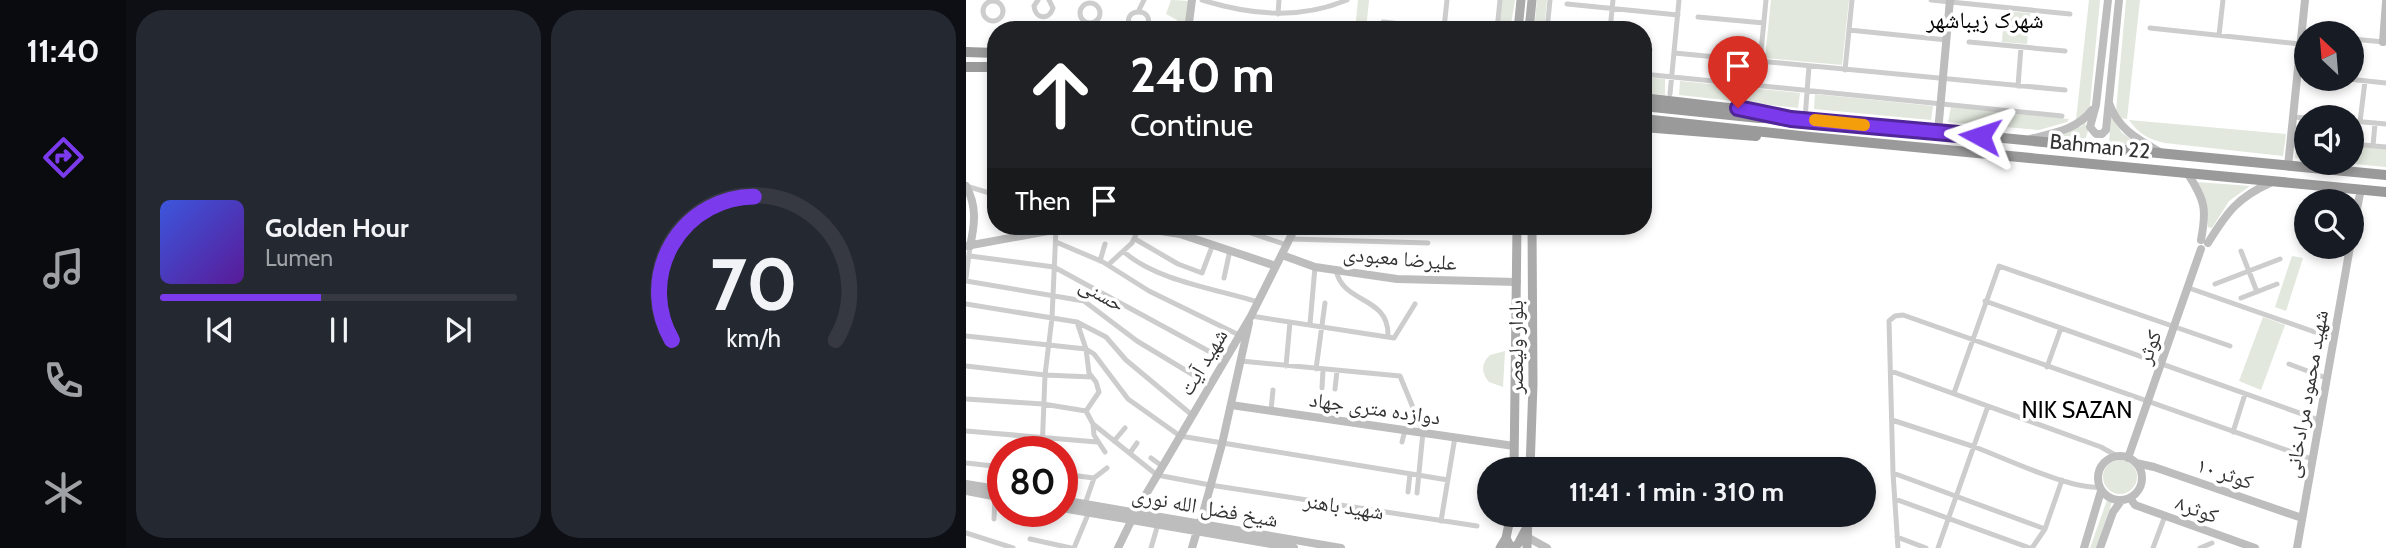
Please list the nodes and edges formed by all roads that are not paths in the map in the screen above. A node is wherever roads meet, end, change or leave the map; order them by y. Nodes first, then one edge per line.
1 (1038, 0) edge
2 (1049, 0) edge
3 (1144, 0) edge
4 (1192, 0) edge
5 (1202, 0) edge
6 (1279, 0) edge
7 (1347, 0) edge
8 (1447, 0) edge
9 (1500, 0) edge
10 (1521, 0) edge
11 (1532, 0) edge
12 (1550, 0) edge
13 (1613, 0) edge
14 (1679, 0) edge
15 (1766, 0) edge
16 (1852, 0) edge
17 (1931, 0) edge
18 (2026, 0) edge
19 (2108, 0) edge
20 (2119, 0) edge
21 (2224, 0) edge
22 (2305, 0) edge
23 (2377, 0) edge
24 (1950, 1) edge
25 (2386, 1) edge
26 (1567, 4) dead end
27 (1612, 8) junction
28 (2025, 9) junction
29 (1138, 12) junction
30 (1279, 14) junction
31 (2070, 14) dead end
32 (1678, 15) junction
33 (1698, 17) dead end
34 (1129, 21) edge
35 (1148, 21) edge
36 (1189, 21) edge
37 (1445, 21) edge
38 (1498, 21) edge
39 (1519, 21) edge
40 (1530, 21) edge
41 (1548, 21) edge
42 (1611, 21) edge
43 (2304, 21) edge
44 (1764, 23) junction
45 (2150, 28) dead end
46 (1849, 30) junction
47 (2219, 35) junction
48 (2294, 38) edge
49 (1947, 40) junction
50 (2364, 40) edge
51 (1969, 42) dead end
52 (2384, 42) edge
53 (2021, 47) junction
54 (2065, 51) dead end
55 (966, 52) edge
56 (987, 52) edge
57 (1674, 53) junction
58 (1760, 62) junction
59 (1809, 66) junction
60 (966, 67) edge
61 (987, 67) edge
62 (1845, 70) junction
63 (1652, 75) edge
64 (1672, 77) junction
65 (1943, 79) junction
66 (2365, 81) joint
67 (2386, 83) edge
68 (2018, 86) junction
69 (1808, 90) junction
70 (2065, 90) dead end
71 (2298, 91) edge
72 (1670, 94) dead end
73 (1652, 99) edge
74 (1941, 103) junction
75 (2109, 103) junction
76 (2096, 105) junction
77 (2362, 105) edge
78 (1652, 107) edge
79 (2062, 116) dead end
80 (2293, 117) joint
81 (1791, 119) junction
82 (1805, 119) junction
83 (1652, 120) edge
84 (2364, 122) edge
85 (2375, 123) junction
86 (2386, 124) edge
87 (1652, 128) edge
88 (1938, 132) junction
89 (1810, 137) junction
90 (2291, 138) junction
91 (2294, 138) edge
92 (2023, 140) junction
93 (2364, 145) edge
94 (2373, 146) junction
95 (2386, 147) edge
96 (2164, 154) junction
97 (2216, 159) junction
98 (2245, 162) junction
99 (2288, 166) junction
100 (2188, 174) junction
101 (2386, 175) edge
102 (2215, 176) junction
103 (2244, 179) junction
104 (2274, 181) junction
105 (966, 186) edge
106 (2361, 189) edge
107 (2364, 189) edge
108 (2386, 191) edge
109 (987, 192) edge
110 (1025, 235) edge
111 (1056, 235) edge
112 (1137, 235) edge
113 (1186, 235) edge
114 (1265, 235) edge
115 (1291, 235) edge
116 (1517, 235) edge
117 (1532, 235) edge
118 (1135, 239) junction
119 (1056, 242) junction
120 (1288, 242) junction
121 (1429, 243) dead end
122 (1105, 244) dead end
123 (1213, 244) junction
124 (2203, 244) junction
125 (968, 246) edge
126 (1230, 250) junction
127 (2241, 251) dead end
128 (1124, 252) junction
129 (1517, 252) junction
130 (1533, 253) junction
131 (1282, 255) junction
132 (970, 256) junction
133 (2280, 259) dead end
134 (2348, 259) edge
135 (1100, 261) junction
136 (1108, 265) junction
137 (1276, 266) junction
138 (1054, 267) junction
139 (1315, 267) junction
140 (1336, 270) junction
141 (2249, 270) junction
142 (1224, 278) dead end
143 (966, 279) edge
144 (1517, 282) junction
145 (2215, 284) dead end
146 (2277, 284) dead end
147 (2189, 288) junction
148 (2255, 293) junction
149 (1053, 296) junction
150 (2241, 298) dead end
151 (1985, 301) junction
152 (1258, 302) junction
153 (1325, 303) dead end
154 (966, 304) edge
155 (1415, 304) dead end
156 (2250, 309) junction
157 (1251, 316) junction
158 (1052, 317) junction
159 (1077, 322) junction
160 (1290, 322) junction
161 (1310, 324) junction
162 (1321, 326) junction
163 (2175, 326) junction
164 (2061, 328) junction
165 (1239, 335) junction
166 (966, 336) edge
167 (1388, 336) junction
168 (2332, 338) junction
169 (1972, 340) junction
170 (1048, 346) junction
171 (2230, 346) dead end
172 (1086, 349) junction
173 (1225, 359) junction
174 (1241, 360) junction
175 (2162, 364) junction
176 (2290, 365) dead end
177 (966, 366) edge
178 (1286, 366) junction
179 (2047, 367) junction
180 (1315, 369) junction
181 (1323, 370) junction
182 (1337, 371) junction
183 (1891, 371) junction
184 (1045, 375) junction
185 (1092, 377) junction
186 (2326, 378) junction
187 (1210, 384) junction
188 (1322, 388) dead end
189 (1335, 389) dead end
190 (1273, 390) dead end
191 (1954, 393) junction
192 (2245, 394) junction
193 (966, 399) edge
194 (2148, 402) junction
195 (1044, 404) junction
196 (1231, 405) junction
197 (1989, 406) junction
198 (1270, 410) junction
199 (1086, 411) junction
200 (1192, 415) junction
201 (1892, 420) junction
202 (2319, 420) junction
203 (1093, 424) junction
204 (1125, 428) dead end
205 (1405, 430) junction
206 (966, 431) edge
207 (1423, 432) junction
208 (2233, 432) junction
209 (1043, 436) joint
210 (1180, 436) junction
211 (1455, 437) junction
212 (1078, 440) edge
213 (1088, 441) junction
214 (1114, 441) junction
215 (1097, 442) junction
216 (1402, 442) dead end
217 (1137, 443) dead end
218 (1222, 444) junction
219 (1514, 446) junction
220 (1974, 447) junction
221 (1088, 451) dead end
222 (1105, 452) dead end
223 (1130, 453) junction
224 (2117, 456) junction
225 (1514, 457) edge
226 (1530, 457) edge
227 (1151, 458) dead end
228 (2128, 458) junction
229 (2312, 460) junction
230 (966, 463) edge
231 (2137, 463) junction
232 (987, 465) edge
233 (1162, 466) junction
234 (1085, 468) dead end
235 (1107, 468) dead end
236 (1893, 473) junction
237 (1410, 474) junction
238 (1157, 475) junction
239 (1419, 475) junction
240 (1078, 476) edge
241 (1084, 477) junction
242 (1094, 478) junction
243 (1448, 480) junction
244 (2062, 480) junction
245 (966, 484) edge
246 (1210, 485) junction
247 (987, 487) edge
248 (2100, 489) junction
249 (966, 491) edge
250 (1408, 492) dead end
251 (1417, 493) dead end
252 (987, 495) edge
253 (1956, 497) junction
254 (1895, 499) junction
255 (2125, 499) junction
256 (1078, 505) edge
257 (1078, 508) edge
258 (1087, 508) junction
259 (1133, 516) junction
260 (2165, 516) junction
261 (2302, 518) junction
262 (1948, 519) junction
263 (1441, 521) junction
264 (1158, 524) junction
265 (1477, 526) dead end
266 (1198, 527) junction
267 (1508, 527) edge
268 (1527, 527) edge
269 (1528, 527) edge
270 (2045, 529) junction
271 (966, 533) edge
272 (1527, 537) junction
273 (1897, 537) junction
274 (1506, 538) junction
275 (1030, 539) dead end
276 (2211, 543) dead end
277 (2252, 547) edge
278 (1013, 548) edge
279 (1073, 548) edge
280 (1118, 548) edge
281 (1150, 548) edge
282 (1192, 548) edge
283 (1294, 548) edge
284 (1341, 548) edge
285 (1500, 548) edge
286 (1527, 548) edge
287 (1547, 548) edge
288 (1898, 548) edge
289 (1926, 548) edge
290 (1938, 548) edge
291 (2031, 548) edge
292 (2084, 548) edge
293 (2100, 548) edge
294 (2153, 548) edge
295 (2200, 548) edge
296 (2297, 548) edge

1 - 2 street
3 - 29 street
4 - 36 main road
5 - 30 street
6 - 30 street
7 - 30 street
8 - 37 street
9 - 38 street
10 - 39 main road
11 - 40 main road
12 - 41 street
13 - 27 street
14 - 32 street
15 - 44 street
16 - 46 street
17 - 24 street
18 - 28 street
19 - 76 main road
20 - 75 main road
21 - 47 street
22 - 43 main road
23 - 25 street
24 - 28 street
24 - 49 main road
25 - 52 main road
26 - 27 street
27 - 32 street
27 - 42 street
28 - 31 street
29 - 34 street
29 - 35 street
32 - 57 street
33 - 44 street
44 - 58 street
45 - 47 street
46 - 49 street
46 - 62 street
47 - 48 street
49 - 65 main road
50 - 52 street
51 - 53 street
53 - 54 street
53 - 68 street
55 - 56 highway
57 - 58 street
57 - 64 street
58 - 59 street
59 - 62 street
59 - 69 street
60 - 61 highway
62 - 65 street
63 - 64 street
64 - 69 street
64 - 72 street
65 - 68 street
65 - 74 main road
66 - 67 street
66 - 77 street
68 - 70 street
69 - 74 street
69 - 82 street
71 - 80 main road
73 - 81 highway
74 - 79 street
74 - 88 main road
75 - 76 main road
75 - 96 main road
76 - 92 main road
78 - 81 highway, Bahman 22
80 - 90 main road
81 - 82 highway, Bahman 22
82 - 88 highway, Bahman 22
83 - 89 highway, Bahman 22
84 - 85 street
85 - 86 street
85 - 94 street
87 - 89 highway
88 - 92 highway, Bahman 22
89 - 100 highway, Bahman 22
90 - 91 street
90 - 99 main road
92 - 96 highway, Bahman 22
93 - 94 street
94 - 95 street
96 - 97 highway, Bahman 22
97 - 98 highway, Bahman 22
97 - 102 highway
98 - 99 highway, Bahman 22
98 - 103 highway
99 - 101 highway, Bahman 22
100 - 102 highway, Bahman 22
100 - 124 main road
102 - 103 highway, Bahman 22
103 - 104 highway, Bahman 22
104 - 106 highway, Bahman 22
104 - 124 main road
105 - 109 street
105 - 125 main road
107 - 108 highway, Bahman 22
110 - 125 main road
111 - 119 street
112 - 118 street
113 - 123 main road
114 - 120 street
115 - 120 main road, شهید آیت
116 - 129 main road, بلوار ولیعصر
117 - 130 main road, بلوار ولیعصر
118 - 123 street
118 - 128 street
119 - 135 street
119 - 138 street
120 - 121 street
120 - 131 main road, شهید آیت
122 - 135 street
123 - 126 main road
124 - 147 main road, کوثر
125 - 132 street
126 - 137 main road
126 - 142 street
127 - 141 street
128 - 136 street
128 - 152 street
129 - 130 main road
129 - 144 main road, بلوار ولیعصر
130 - 226 main road, بلوار ولیعصر
131 - 137 main road, شهید آیت
131 - 139 main road, علیرضا معبودی
132 - 138 street, حسنی
132 - 143 street
133 - 141 street
134 - 168 main road, شهید محمود مرادخانی
135 - 136 street
136 - 165 street
137 - 152 main road, شهید آیت
138 - 149 street
138 - 173 street, حسنی
139 - 140 main road, علیرضا معبودی
139 - 161 street
140 - 144 main road, علیرضا معبودی
140 - 167 street
141 - 145 street
141 - 148 street
143 - 149 street
144 - 219 main road, بلوار ولیعصر
146 - 148 street
147 - 156 street
147 - 163 main road, کوثر
148 - 150 street
148 - 156 street
149 - 158 street
149 - 187 street
151 - 163 street
151 - 164 street
151 - 169 street
152 - 157 main road, شهید آیت
153 - 162 street
154 - 158 street
155 - 167 street
156 - 168 street
157 - 160 street
157 - 165 main road, شهید آیت
157 - 174 main road
158 - 159 street
158 - 170 street
159 - 172 street
159 - 200 street
160 - 161 street
160 - 178 street
161 - 162 street
162 - 167 street
162 - 180 street
163 - 171 street
163 - 175 main road, کوثر
164 - 175 street
164 - 179 street
165 - 173 main road, شهید آیت
166 - 170 street
168 - 186 main road, شهید محمود مرادخانی
169 - 179 street
169 - 183 street
169 - 191 street
170 - 172 street
170 - 184 street
172 - 185 street
172 - 210 street
173 - 187 main road, شهید آیت
174 - 178 street
174 - 196 main road
175 - 192 street
175 - 194 main road, کوثر
176 - 186 street
177 - 184 street
178 - 180 street
179 - 194 street
180 - 181 street
181 - 182 street
181 - 188 street
182 - 189 street
182 - 207 street
183 - 191 street
183 - 201 street
184 - 185 street
184 - 195 street
185 - 199 street
186 - 202 main road, شهید محمود مرادخانی
187 - 200 main road, شهید آیت
190 - 198 street
191 - 197 street
192 - 202 street
192 - 208 street
193 - 195 street
194 - 208 street
194 - 228 main road, کوثر
195 - 199 street
195 - 209 street
196 - 198 main road, دوازده متری جهاد
196 - 218 main road
197 - 220 street
197 - 224 street
198 - 205 main road, دوازده متری جهاد
199 - 203 street
200 - 210 main road, شهید آیت
201 - 220 street
201 - 236 street
202 - 229 main road, شهید محمود مرادخانی
203 - 214 street
203 - 215 street
204 - 214 street
205 - 207 main road, دوازده متری جهاد
205 - 216 street
206 - 209 street
207 - 211 main road, دوازده متری جهاد
207 - 239 street
208 - 229 street
210 - 218 street
210 - 233 main road, شهید آیت
211 - 219 main road, دوازده متری جهاد
211 - 243 street
212 - 213 street
213 - 215 street
213 - 221 street
214 - 223 street
215 - 222 street
217 - 223 street
218 - 237 street
218 - 246 main road
219 - 225 main road, بلوار ولیعصر
220 - 244 street
220 - 253 street
223 - 238 street
224 - 228 main road
224 - 248 main road
227 - 233 street
228 - 231 main road
229 - 261 main road, شهید محمود مرادخانی
230 - 232 street
231 - 255 main road
231 - 261 main road, کوثر ۱۰
233 - 238 main road, شهید آیت
234 - 241 street
235 - 242 street
236 - 253 street
236 - 254 street
237 - 239 street
237 - 250 street
238 - 246 street, شهید باهنر
238 - 259 main road, شهید آیت
239 - 243 street
239 - 251 street
240 - 241 street
241 - 242 street
242 - 258 street
243 - 263 street
244 - 248 street
244 - 270 street
245 - 247 main road
246 - 263 street, شهید باهنر
246 - 266 main road
248 - 255 main road
248 - 292 main road
249 - 252 main road
253 - 262 street
253 - 270 street
254 - 262 street
254 - 273 street
255 - 260 main road, کوثر۸
255 - 293 main road
256 - 258 main road, شیخ فضل الله نوری
257 - 258 main road, شیخ فضل الله نوری
258 - 259 main road, شیخ فضل الله نوری
258 - 279 street
259 - 264 main road, شیخ فضل الله نوری
259 - 266 main road, شیخ فضل الله نوری
259 - 280 main road, شهید آیت
260 - 277 main road, کوثر۸
260 - 294 street
261 - 296 main road, شهید محمود مرادخانی
262 - 290 street
262 - 291 street
263 - 265 street, شهید باهنر
264 - 266 main road, شیخ فضل الله نوری
264 - 281 street
266 - 282 main road
266 - 283 main road, شیخ فضل الله نوری
266 - 284 main road, شیخ فضل الله نوری
267 - 274 main road
268 - 274 main road
269 - 272 main road
270 - 291 street
271 - 278 street
272 - 286 main road
272 - 287 main road
273 - 288 street
273 - 289 street
274 - 285 main road
275 - 279 street
276 - 295 street

